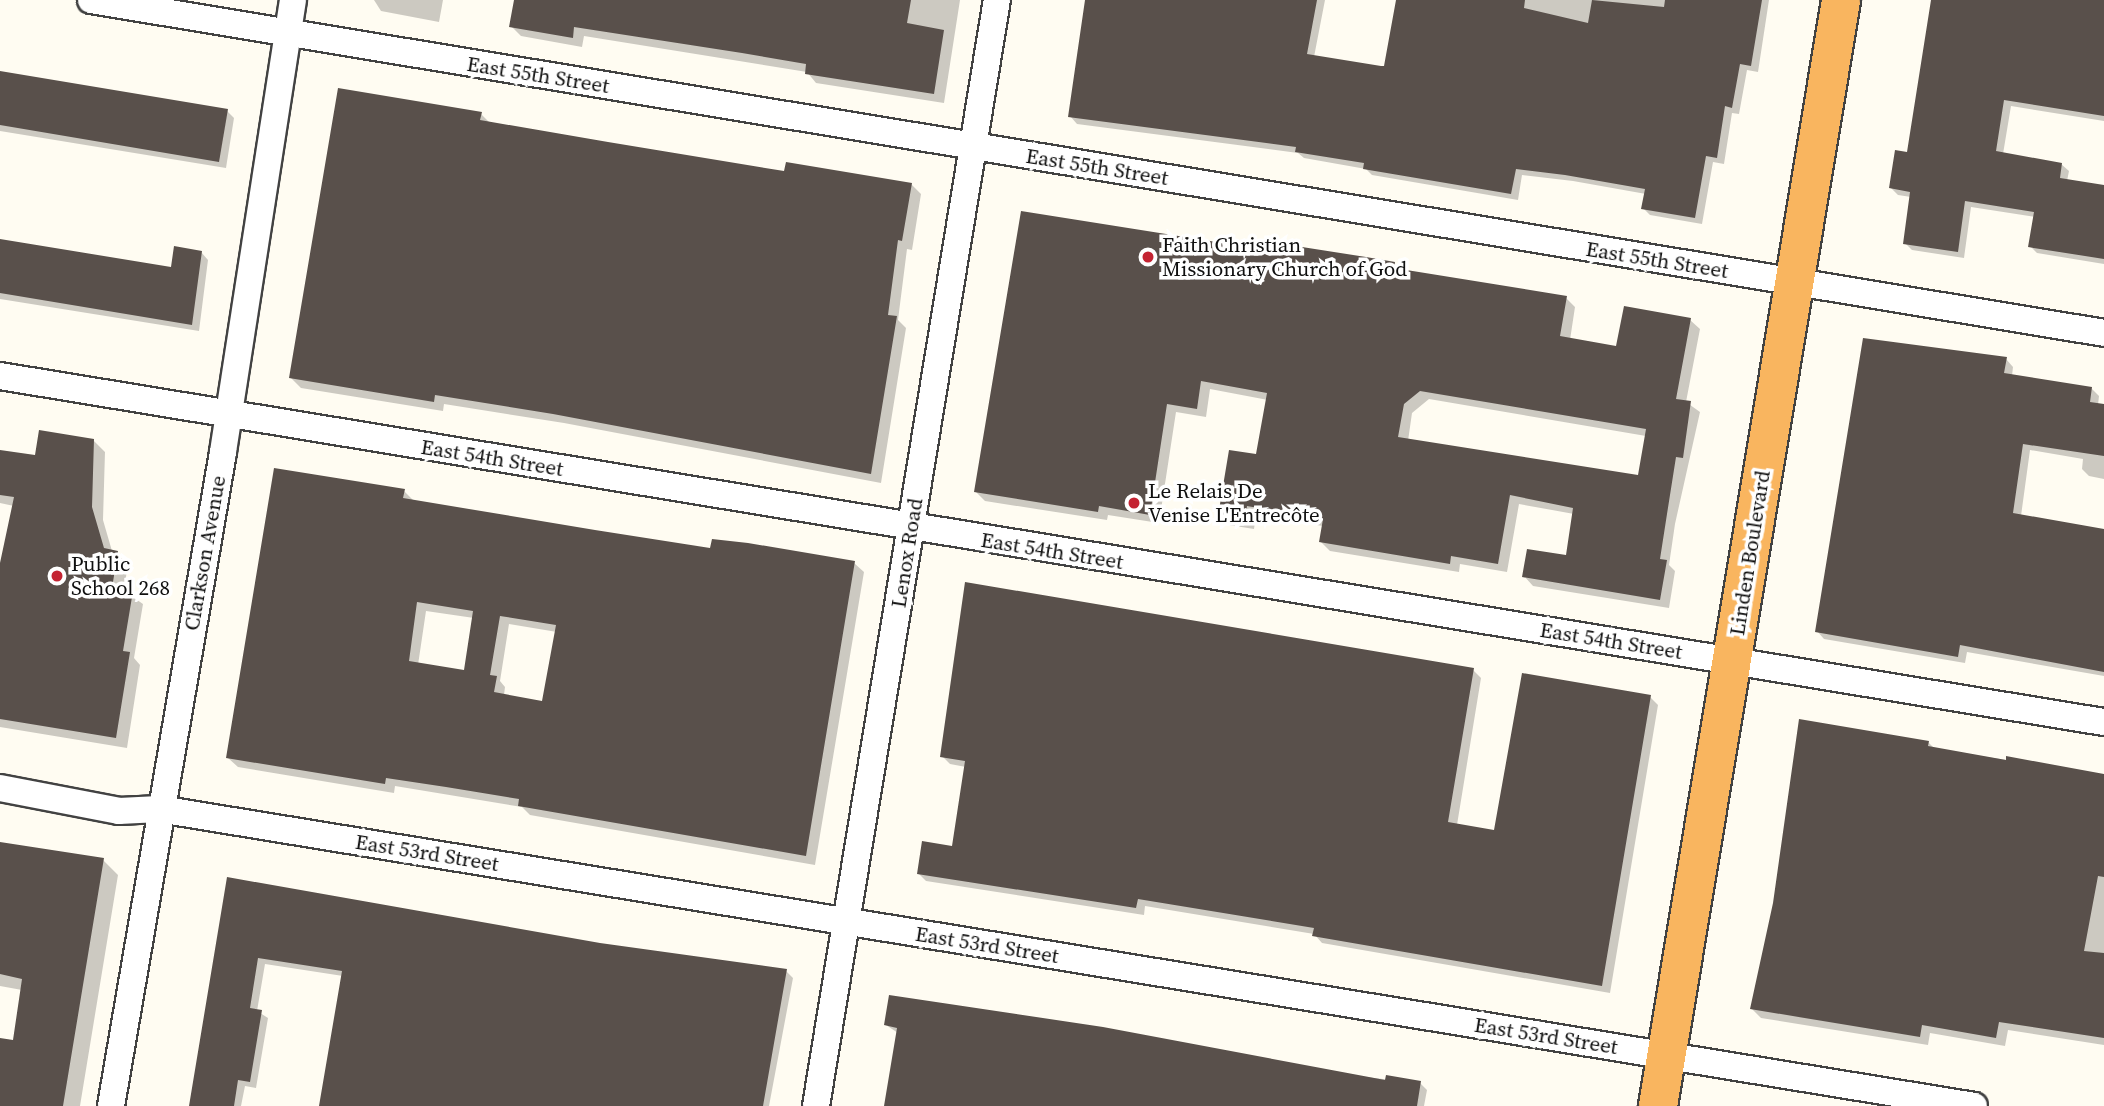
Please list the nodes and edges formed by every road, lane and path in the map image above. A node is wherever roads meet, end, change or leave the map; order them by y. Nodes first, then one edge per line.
1 (91, 0) edge
2 (293, 0) edge
3 (997, 0) edge
4 (1841, 0) edge
5 (287, 34) junction
6 (972, 147) junction
7 (1794, 282) junction
8 (2104, 333) edge
9 (0, 376) edge
10 (229, 414) junction
11 (911, 528) junction
12 (1732, 661) junction
13 (2104, 722) edge
14 (0, 788) edge
15 (159, 809) junction
16 (845, 922) junction
17 (1667, 1056) junction
18 (111, 1106) edge
19 (816, 1106) edge
20 (1658, 1106) edge
21 (1974, 1106) edge

1 - 5 street, East 55th Street
2 - 5 street, Clarkson Avenue
3 - 6 street, Lenox Road
4 - 7 highway, Linden Boulevard
5 - 6 street, East 55th Street
5 - 10 street, Clarkson Avenue
6 - 7 street, East 55th Street
6 - 11 street, Lenox Road
7 - 8 street, East 55th Street
7 - 12 highway, Linden Boulevard
9 - 10 street, East 54th Street
10 - 11 street, East 54th Street
10 - 15 street, Clarkson Avenue
11 - 12 street, East 54th Street
11 - 16 street, Lenox Road
12 - 13 street, East 54th Street
12 - 17 highway, Linden Boulevard
14 - 15 street, East 53rd Street
15 - 16 street, East 53rd Street
15 - 18 street, Clarkson Avenue
16 - 17 street, East 53rd Street
16 - 19 street, Lenox Road
17 - 20 highway, Linden Boulevard
17 - 21 street, East 53rd Street

